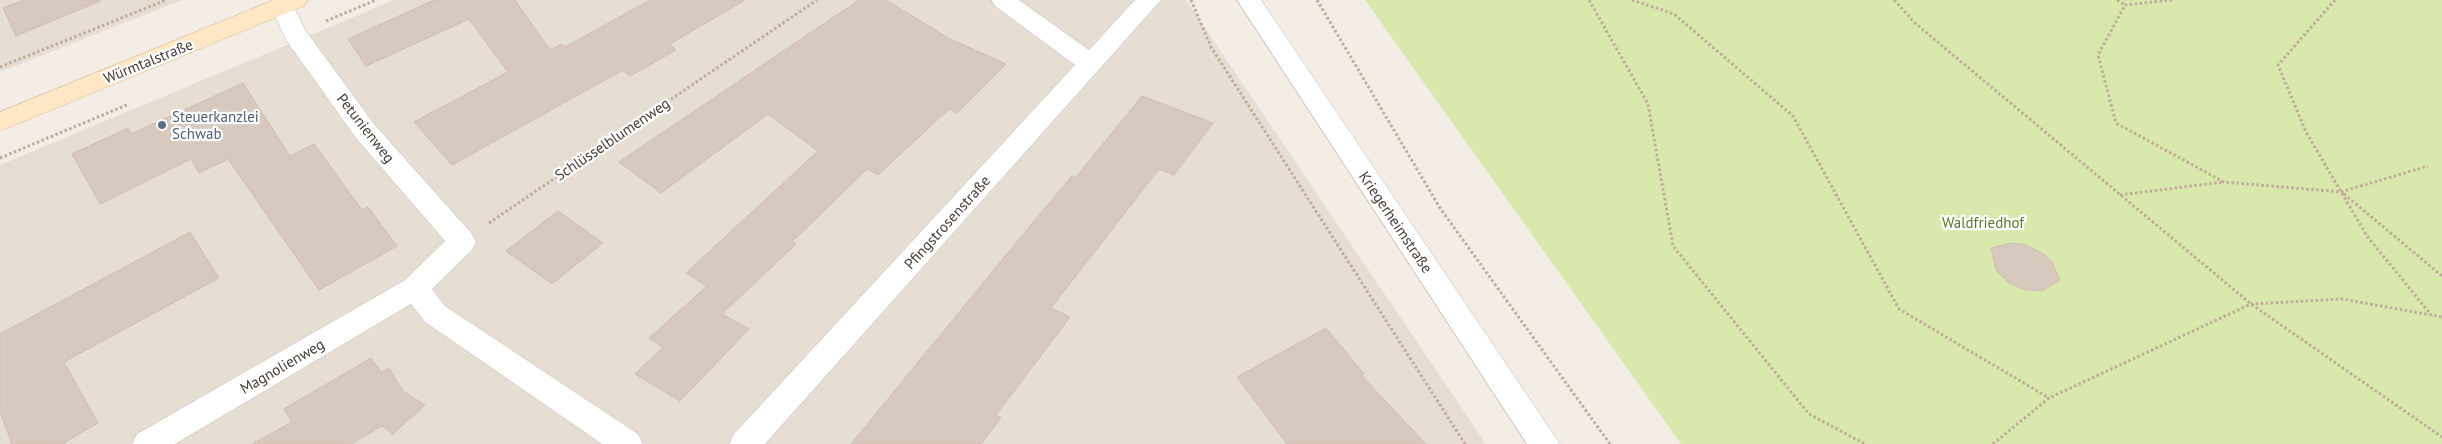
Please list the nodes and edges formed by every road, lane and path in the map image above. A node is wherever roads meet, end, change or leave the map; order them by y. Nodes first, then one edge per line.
1 (166, 0) edge
2 (817, 0) edge
3 (1003, 0) edge
4 (1148, 0) edge
5 (1191, 0) edge
6 (1249, 0) edge
7 (1317, 0) edge
8 (1589, 0) edge
9 (1632, 0) edge
10 (1894, 0) edge
11 (2117, 0) edge
12 (2172, 0) edge
13 (2335, 0) edge
14 (289, 3) edge
15 (2125, 5) junction
16 (1091, 64) junction
17 (0, 67) edge
18 (0, 122) edge
19 (2428, 166) dead end
20 (2224, 182) junction
21 (2341, 192) junction
22 (2120, 195) junction
23 (462, 242) junction
24 (2442, 276) edge
25 (415, 288) junction
26 (2251, 304) junction
27 (2432, 316) junction
28 (2442, 318) edge
29 (2050, 398) junction
30 (2442, 437) edge
31 (148, 444) edge
32 (627, 444) edge
33 (746, 444) edge
34 (1465, 444) edge
35 (1544, 444) edge
36 (1610, 444) edge
37 (1865, 444) edge
38 (1993, 444) edge

1 - 17 path
2 - 23 path, Schlüsselblumenweg
3 - 16 street
4 - 16 street, Pfingstrosenstraße
5 - 34 path
6 - 35 street, Kriegerheimstraße
7 - 36 path
8 - 37 path
9 - 29 path
10 - 22 path
11 - 15 path
12 - 15 path
13 - 21 path
14 - 18 main road, Würmtalstraße
14 - 23 street, Petunienweg
15 - 20 path
16 - 33 street, Pfingstrosenstraße
19 - 21 path
20 - 21 path
20 - 22 path
21 - 24 path
21 - 27 path
22 - 26 path
23 - 25 street
25 - 31 street, Magnolienweg
25 - 32 street
26 - 27 path
26 - 29 path
26 - 30 path
27 - 28 path
29 - 38 path

